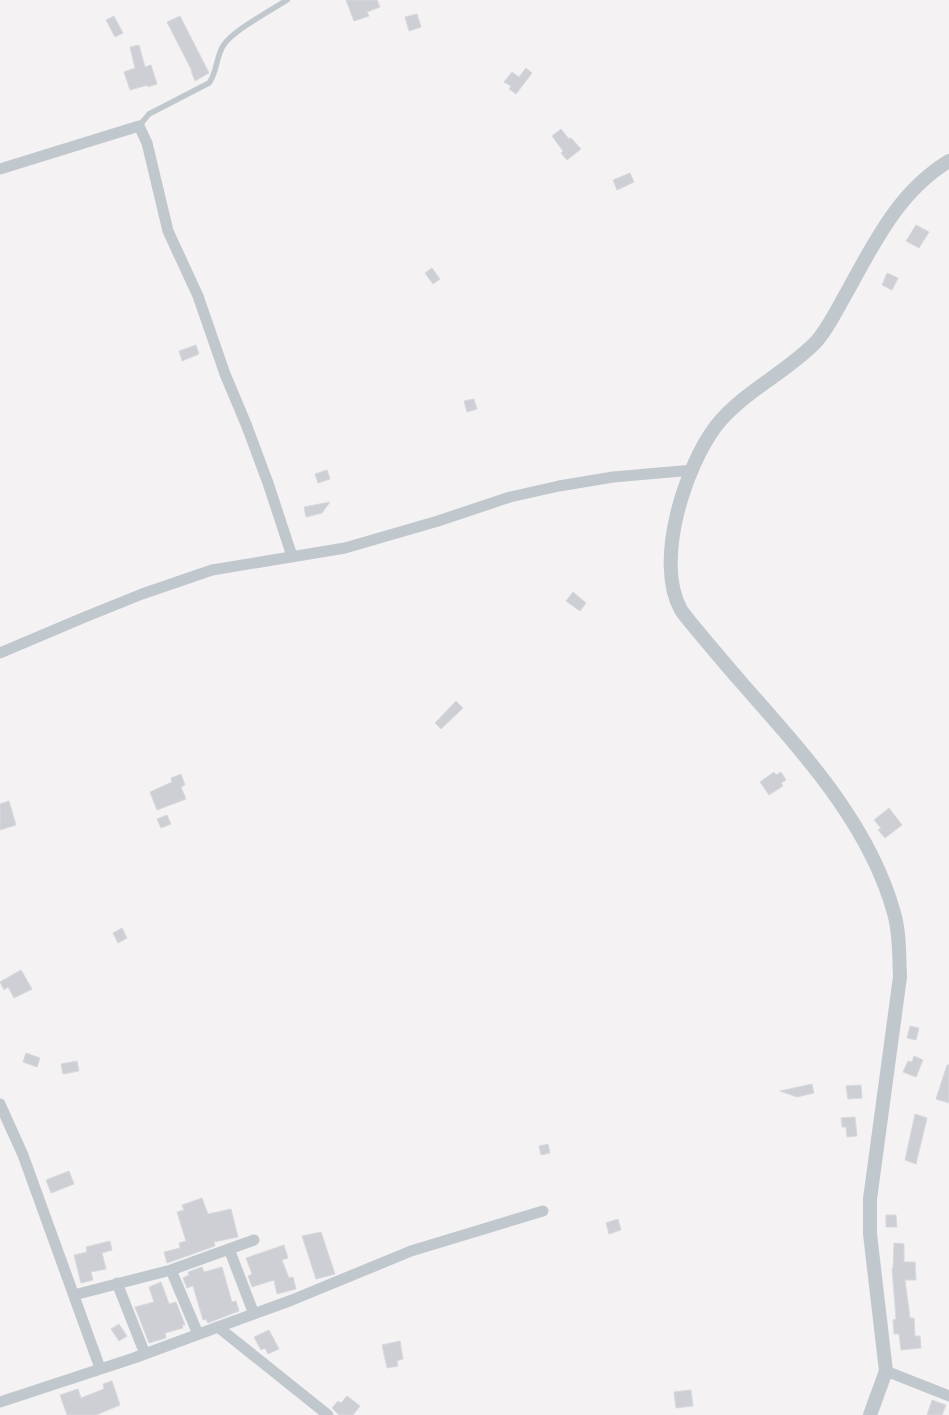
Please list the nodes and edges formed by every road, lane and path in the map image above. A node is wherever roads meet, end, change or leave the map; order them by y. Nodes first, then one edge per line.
1 (287, 0) edge
2 (139, 126) junction
3 (949, 161) edge
4 (0, 169) edge
5 (693, 470) junction
6 (292, 556) junction
7 (0, 653) edge
8 (0, 1104) edge
9 (543, 1211) dead end
10 (254, 1240) dead end
11 (229, 1249) junction
12 (172, 1270) junction
13 (117, 1283) junction
14 (74, 1295) junction
15 (254, 1314) junction
16 (218, 1327) junction
17 (198, 1334) junction
18 (145, 1354) junction
19 (100, 1368) junction
20 (886, 1371) junction
21 (949, 1396) edge
22 (0, 1402) edge
23 (328, 1415) edge
24 (870, 1415) edge

1 - 2 lane
2 - 4 street
2 - 6 street
3 - 5 street
5 - 6 street
5 - 20 street
6 - 7 street
8 - 14 street
9 - 15 street
10 - 11 street
11 - 12 street
11 - 15 street
12 - 13 street
12 - 17 street
13 - 14 street
13 - 18 street
14 - 19 street
15 - 16 street
16 - 17 street
16 - 23 street
17 - 18 street
18 - 19 street
19 - 22 street
20 - 21 street
20 - 24 street

